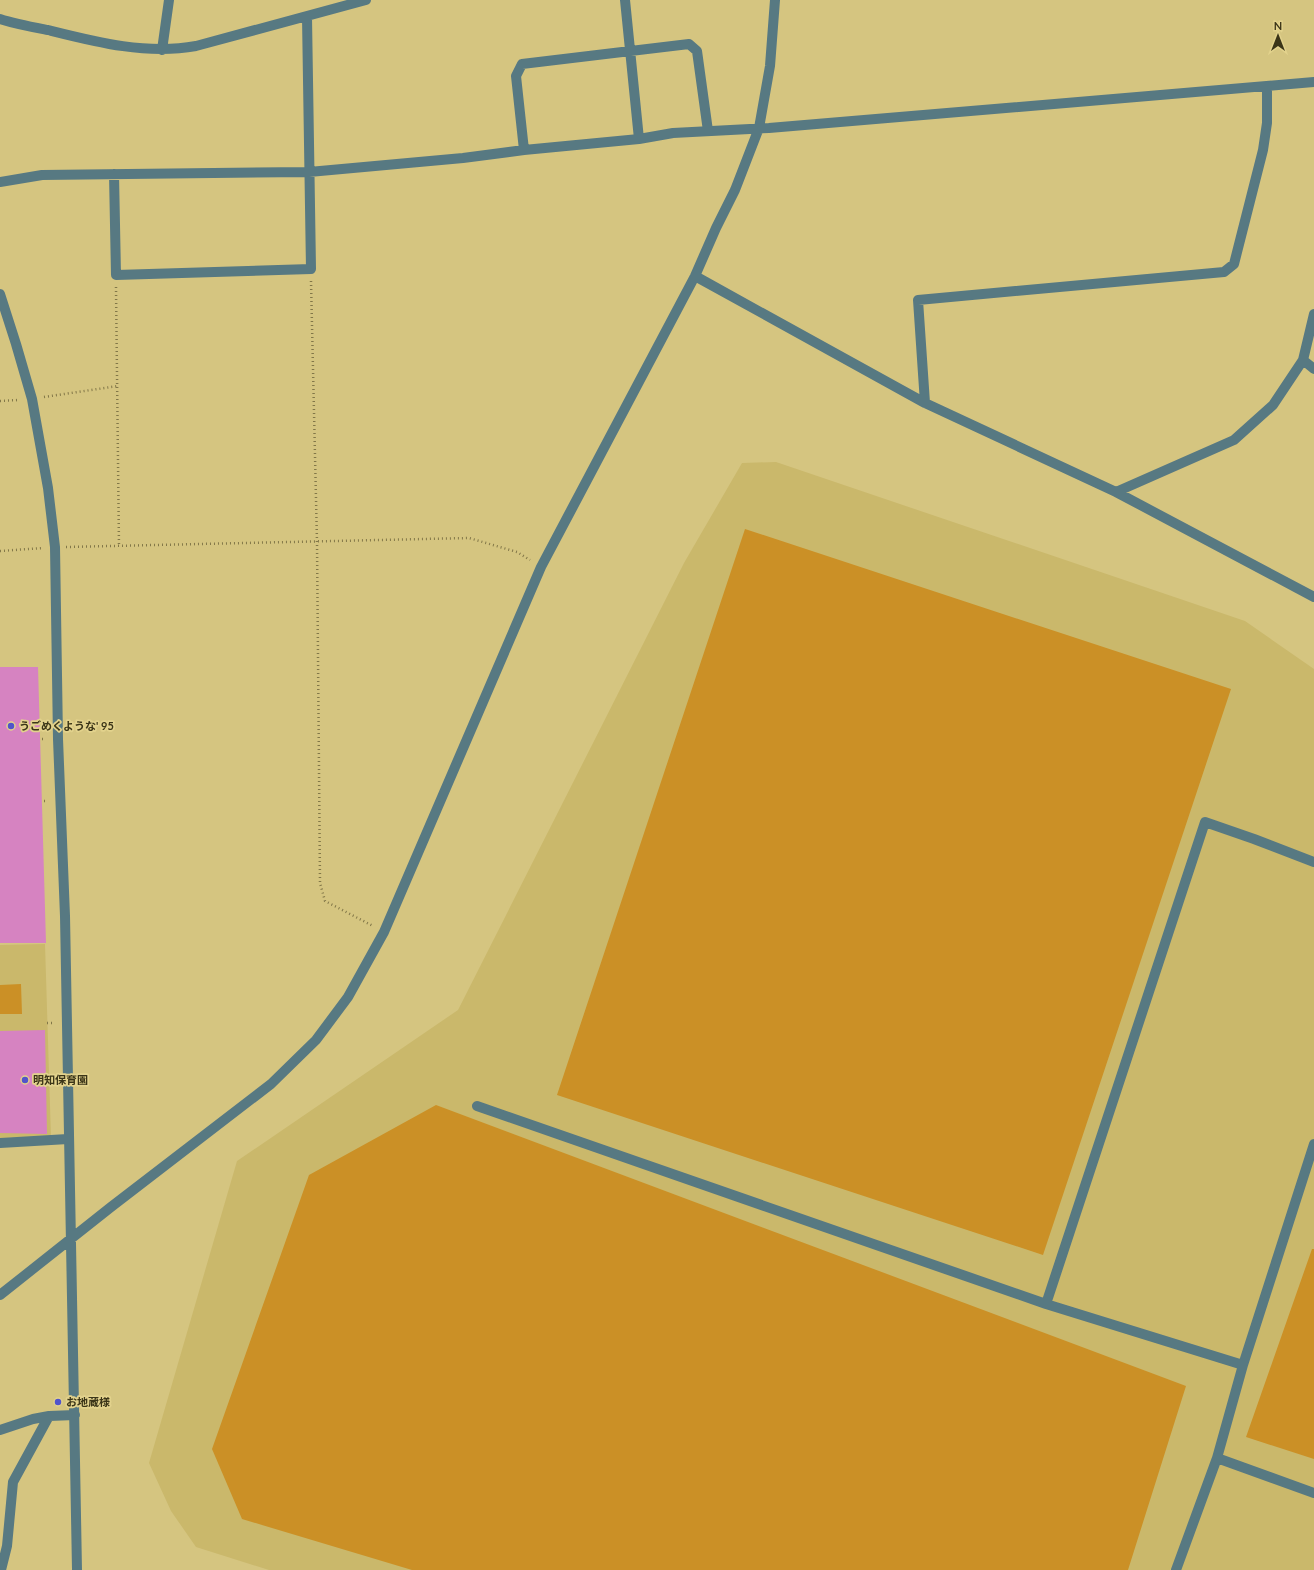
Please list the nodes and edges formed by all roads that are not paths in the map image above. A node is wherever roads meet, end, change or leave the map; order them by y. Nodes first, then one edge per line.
1 (169, 0) edge
2 (366, 0) edge
3 (625, 0) edge
4 (775, 0) edge
5 (307, 17) junction
6 (0, 18) edge
7 (162, 50) junction
8 (630, 51) junction
9 (1314, 82) edge
10 (1267, 87) junction
11 (759, 128) junction
12 (708, 131) junction
13 (639, 139) junction
14 (524, 150) junction
15 (309, 172) junction
16 (114, 174) junction
17 (0, 182) edge
18 (695, 276) junction
19 (0, 294) edge
20 (1314, 314) edge
21 (1303, 360) junction
22 (1314, 370) edge
23 (925, 403) junction
24 (1116, 492) junction
25 (1314, 597) edge
26 (1314, 862) edge
27 (477, 1106) dead end
28 (68, 1139) junction
29 (0, 1143) edge
30 (1314, 1144) edge
31 (71, 1239) junction
32 (0, 1295) edge
33 (1046, 1304) junction
34 (1243, 1365) junction
35 (75, 1415) junction
36 (49, 1416) junction
37 (0, 1430) edge
38 (1217, 1458) junction
39 (1314, 1493) edge
40 (4, 1547) edge
41 (1, 1570) edge
42 (77, 1570) edge
43 (1176, 1570) edge

1 - 7 street
2 - 5 street
3 - 8 street
4 - 11 street
5 - 7 street
5 - 15 street
6 - 7 street
8 - 12 street
8 - 13 street
8 - 14 street
9 - 10 street
10 - 11 street
10 - 23 street
11 - 12 street
11 - 18 street
12 - 13 street
13 - 14 street
14 - 15 street
15 - 16 street
15 - 16 street
16 - 17 street
18 - 23 street
18 - 31 street
19 - 28 street
20 - 21 street
21 - 22 street
21 - 24 street
23 - 24 street
24 - 25 street
26 - 33 street
27 - 33 street
28 - 29 street
28 - 31 street
30 - 34 street
31 - 32 street
31 - 35 street
33 - 34 street
34 - 38 street
35 - 36 street
35 - 42 street
36 - 37 street
36 - 40 street
38 - 39 street
38 - 43 street
40 - 41 street

